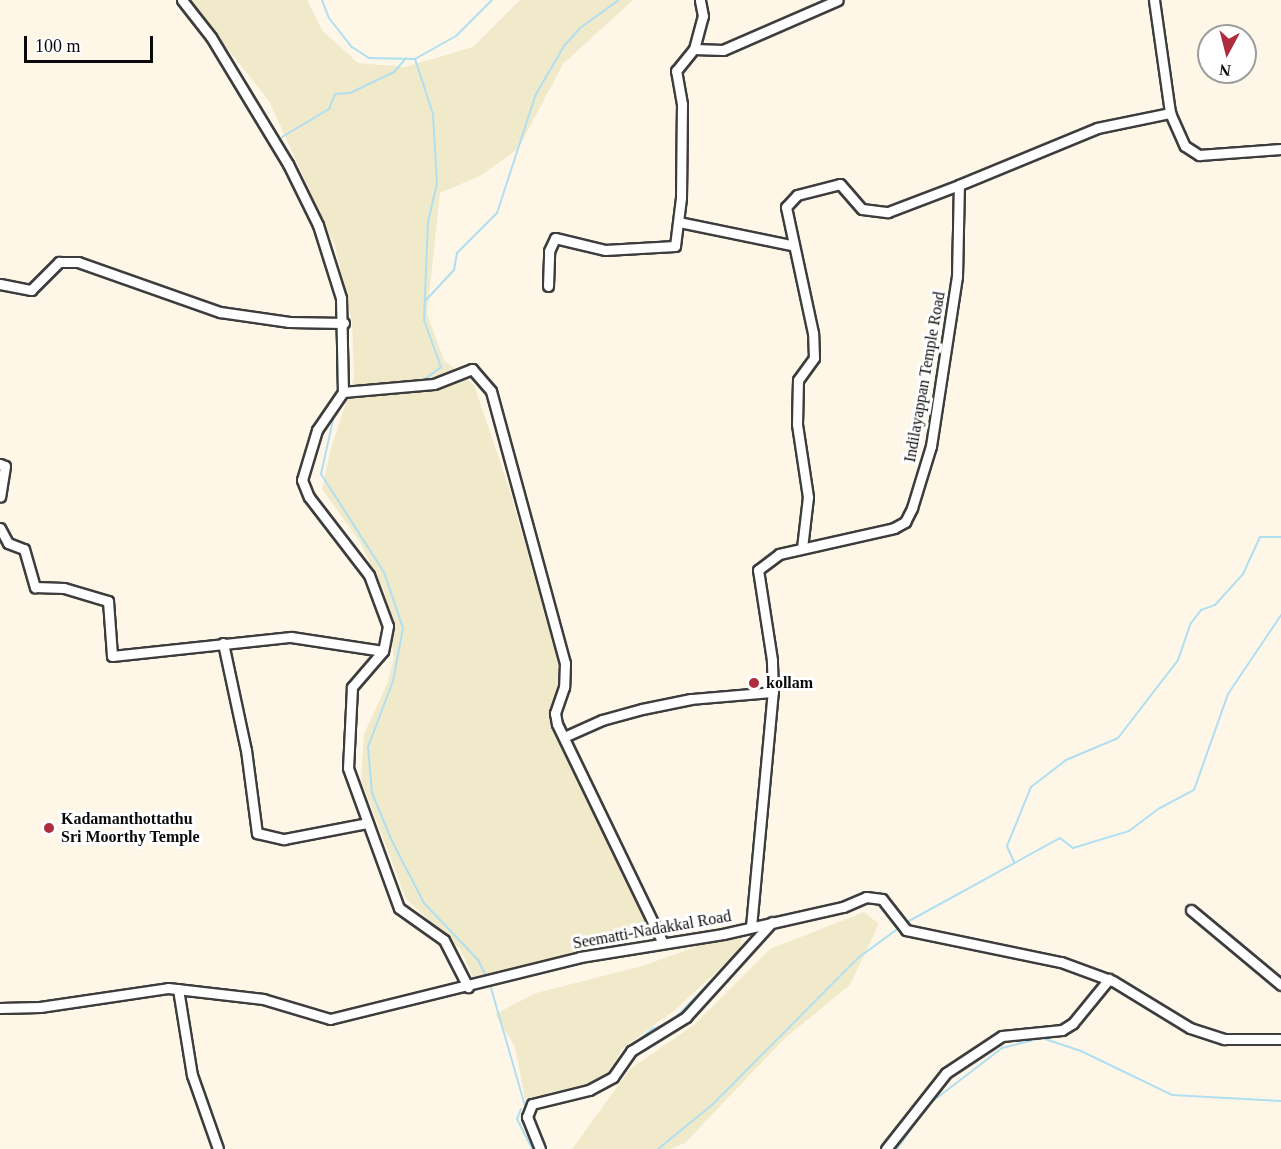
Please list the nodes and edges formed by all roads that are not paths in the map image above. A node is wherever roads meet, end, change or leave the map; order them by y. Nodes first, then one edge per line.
1 (182, 0) edge
2 (700, 0) edge
3 (838, 0) edge
4 (1154, 0) edge
5 (694, 49) junction
6 (1170, 113) junction
7 (1281, 149) edge
8 (959, 185) junction
9 (679, 222) junction
10 (791, 245) junction
11 (0, 284) edge
12 (548, 286) dead end
13 (344, 323) junction
14 (343, 392) junction
15 (0, 464) edge
16 (0, 497) edge
17 (0, 528) edge
18 (802, 549) junction
19 (223, 643) junction
20 (382, 651) junction
21 (773, 692) junction
22 (564, 737) junction
23 (367, 823) junction
24 (1191, 910) dead end
25 (772, 922) junction
26 (751, 927) junction
27 (663, 944) junction
28 (1109, 979) junction
29 (1281, 985) edge
30 (468, 987) junction
31 (178, 989) junction
32 (0, 1008) edge
33 (1281, 1039) edge
34 (218, 1149) edge
35 (540, 1149) edge
36 (886, 1149) edge

1 - 13 street
2 - 5 street
3 - 5 street
4 - 6 street
5 - 9 street
6 - 7 street
6 - 8 street
8 - 10 street
8 - 18 street, Indilayappan Temple Road
9 - 10 street
9 - 12 street
10 - 18 street
11 - 13 street
13 - 14 street
14 - 20 street
14 - 22 street
15 - 16 street
17 - 19 street
18 - 21 street, Indilayappan Temple Road
19 - 20 street
19 - 23 street
20 - 23 street
21 - 22 street
21 - 26 street, Indilayappan Temple Road
22 - 27 street
23 - 30 street
24 - 29 street
25 - 26 street, Seematti-Nadakkal Road
25 - 28 street, Seematti-Nadakkal Road
25 - 35 street
26 - 27 street, Seematti-Nadakkal Road
27 - 30 street, Seematti-Nadakkal Road
28 - 33 street, Seematti-Nadakkal Road
28 - 36 street
30 - 31 street, Seematti-Nadakkal Road
31 - 32 street, Seematti-Nadakkal Road
31 - 34 street

